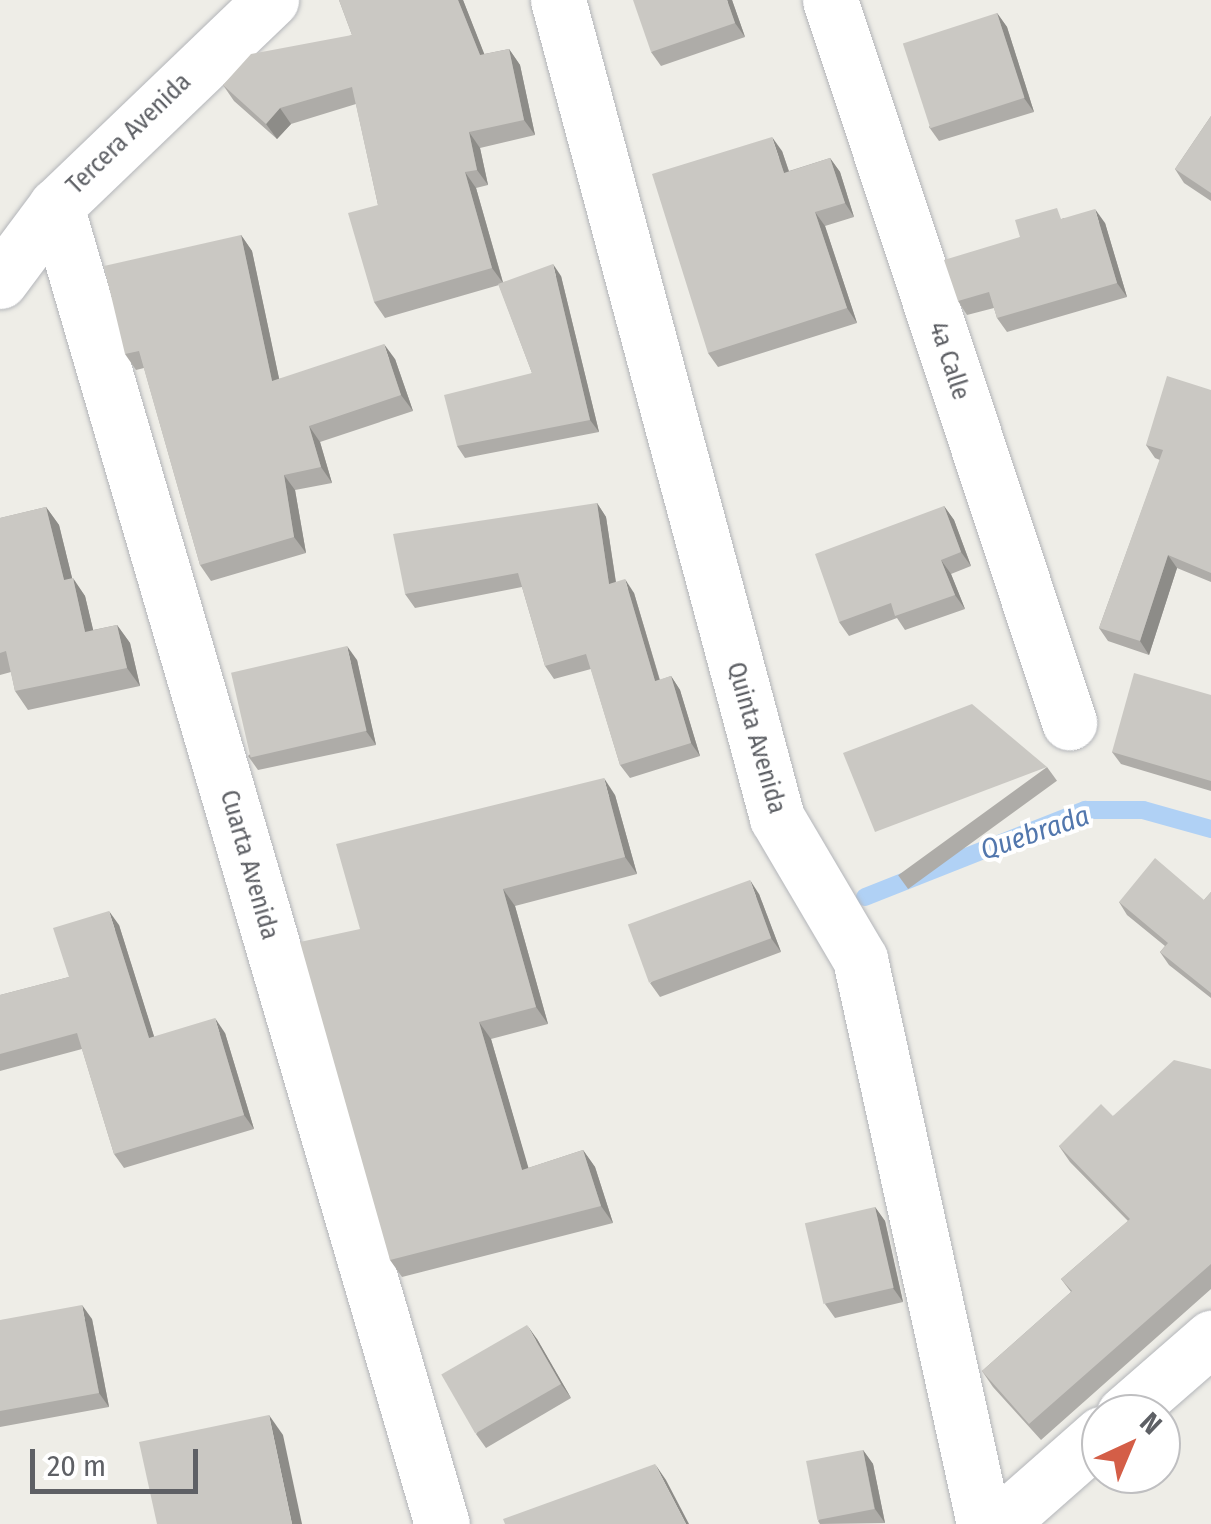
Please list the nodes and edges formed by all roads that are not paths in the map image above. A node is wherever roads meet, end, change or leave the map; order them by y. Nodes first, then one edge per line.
1 (271, 0) edge
2 (558, 0) edge
3 (830, 0) edge
4 (56, 206) junction
5 (0, 280) edge
6 (1069, 722) dead end
7 (1211, 1338) edge
8 (1147, 1394) edge
9 (1081, 1451) edge
10 (442, 1524) edge
11 (984, 1524) edge
12 (998, 1524) edge

1 - 4 street, Tercera Avenida
2 - 11 street, Quinta Avenida
3 - 6 street, 4a Calle
4 - 5 street, Tercera Avenida
4 - 10 street, Cuarta Avenida
7 - 8 street
9 - 12 street

